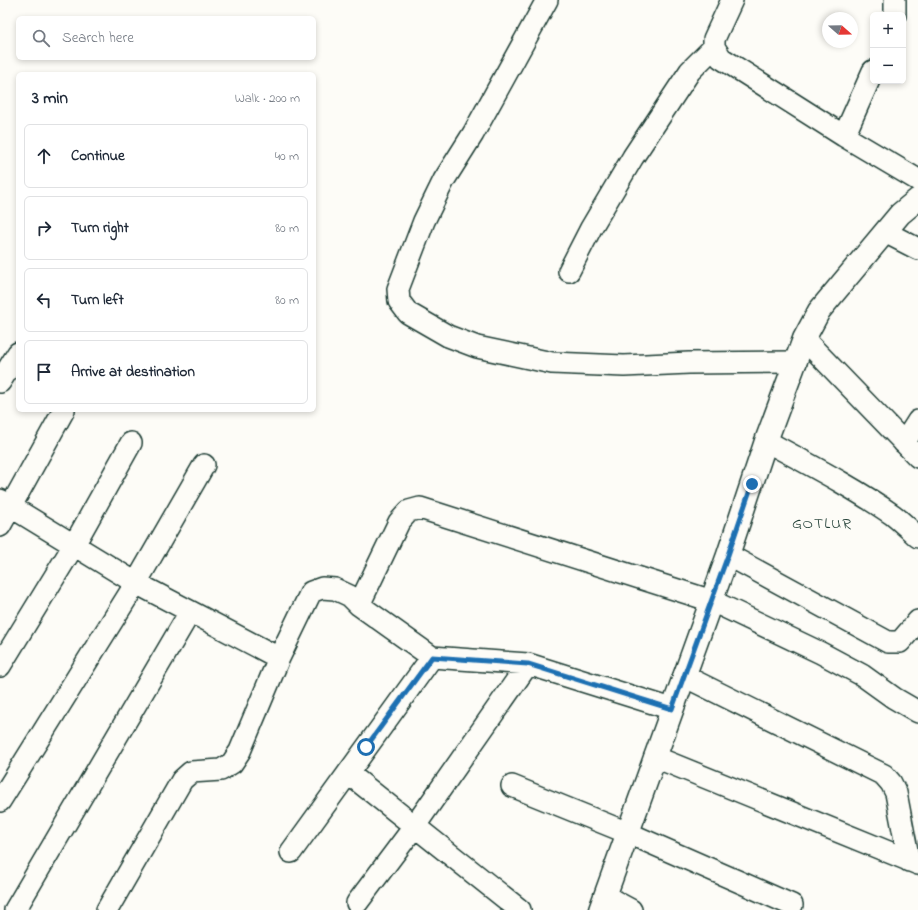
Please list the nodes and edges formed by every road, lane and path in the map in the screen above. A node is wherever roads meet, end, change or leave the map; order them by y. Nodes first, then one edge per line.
1 (547, 0) edge
2 (732, 0) edge
3 (895, 0) edge
4 (895, 12) edge
5 (714, 47) junction
6 (870, 78) edge
7 (844, 136) junction
8 (918, 180) edge
9 (918, 199) edge
10 (885, 232) junction
11 (918, 249) edge
12 (569, 271) dead end
13 (804, 339) junction
14 (16, 356) edge
15 (796, 362) junction
16 (0, 382) edge
17 (63, 412) edge
18 (918, 421) edge
19 (766, 441) junction
20 (131, 443) dead end
21 (911, 450) edge
22 (204, 465) dead end
23 (6, 504) edge
24 (0, 526) edge
25 (918, 537) edge
26 (74, 545) junction
27 (728, 555) junction
28 (136, 583) junction
29 (712, 601) junction
30 (359, 606) junction
31 (190, 612) junction
32 (918, 621) edge
33 (432, 657) junction
34 (279, 658) junction
35 (528, 664) junction
36 (0, 666) edge
37 (684, 676) junction
38 (672, 709) junction
39 (918, 712) edge
40 (655, 757) junction
41 (348, 773) junction
42 (512, 786) dead end
43 (0, 801) edge
44 (414, 827) junction
45 (628, 833) junction
46 (291, 852) dead end
47 (913, 863) edge
48 (357, 903) dead end
49 (602, 903) edge
50 (792, 905) dead end
51 (15, 910) edge
52 (107, 910) edge
53 (520, 910) edge
54 (631, 910) edge

1 - 15 street
2 - 5 street
3 - 4 street
5 - 7 street
5 - 12 street
6 - 7 street
7 - 8 street
9 - 10 street
10 - 11 street
10 - 13 street
13 - 15 street
13 - 21 street
14 - 16 street
15 - 19 street
17 - 23 street
18 - 21 street
19 - 25 street
19 - 27 street
20 - 26 street
22 - 28 street
23 - 24 street
23 - 26 street
26 - 28 street
26 - 36 street
27 - 29 street
27 - 32 street
28 - 31 street
28 - 43 street
29 - 30 street
29 - 37 street
29 - 39 street
30 - 33 street
30 - 34 street
31 - 34 street
31 - 51 street
33 - 35 street
33 - 41 street
34 - 52 street
35 - 38 street
35 - 44 street
37 - 38 street
37 - 47 street
38 - 40 street
40 - 45 street
40 - 47 street
41 - 44 street
41 - 46 street
42 - 45 street
44 - 48 street
44 - 53 street
45 - 49 street
45 - 50 street
49 - 54 street

